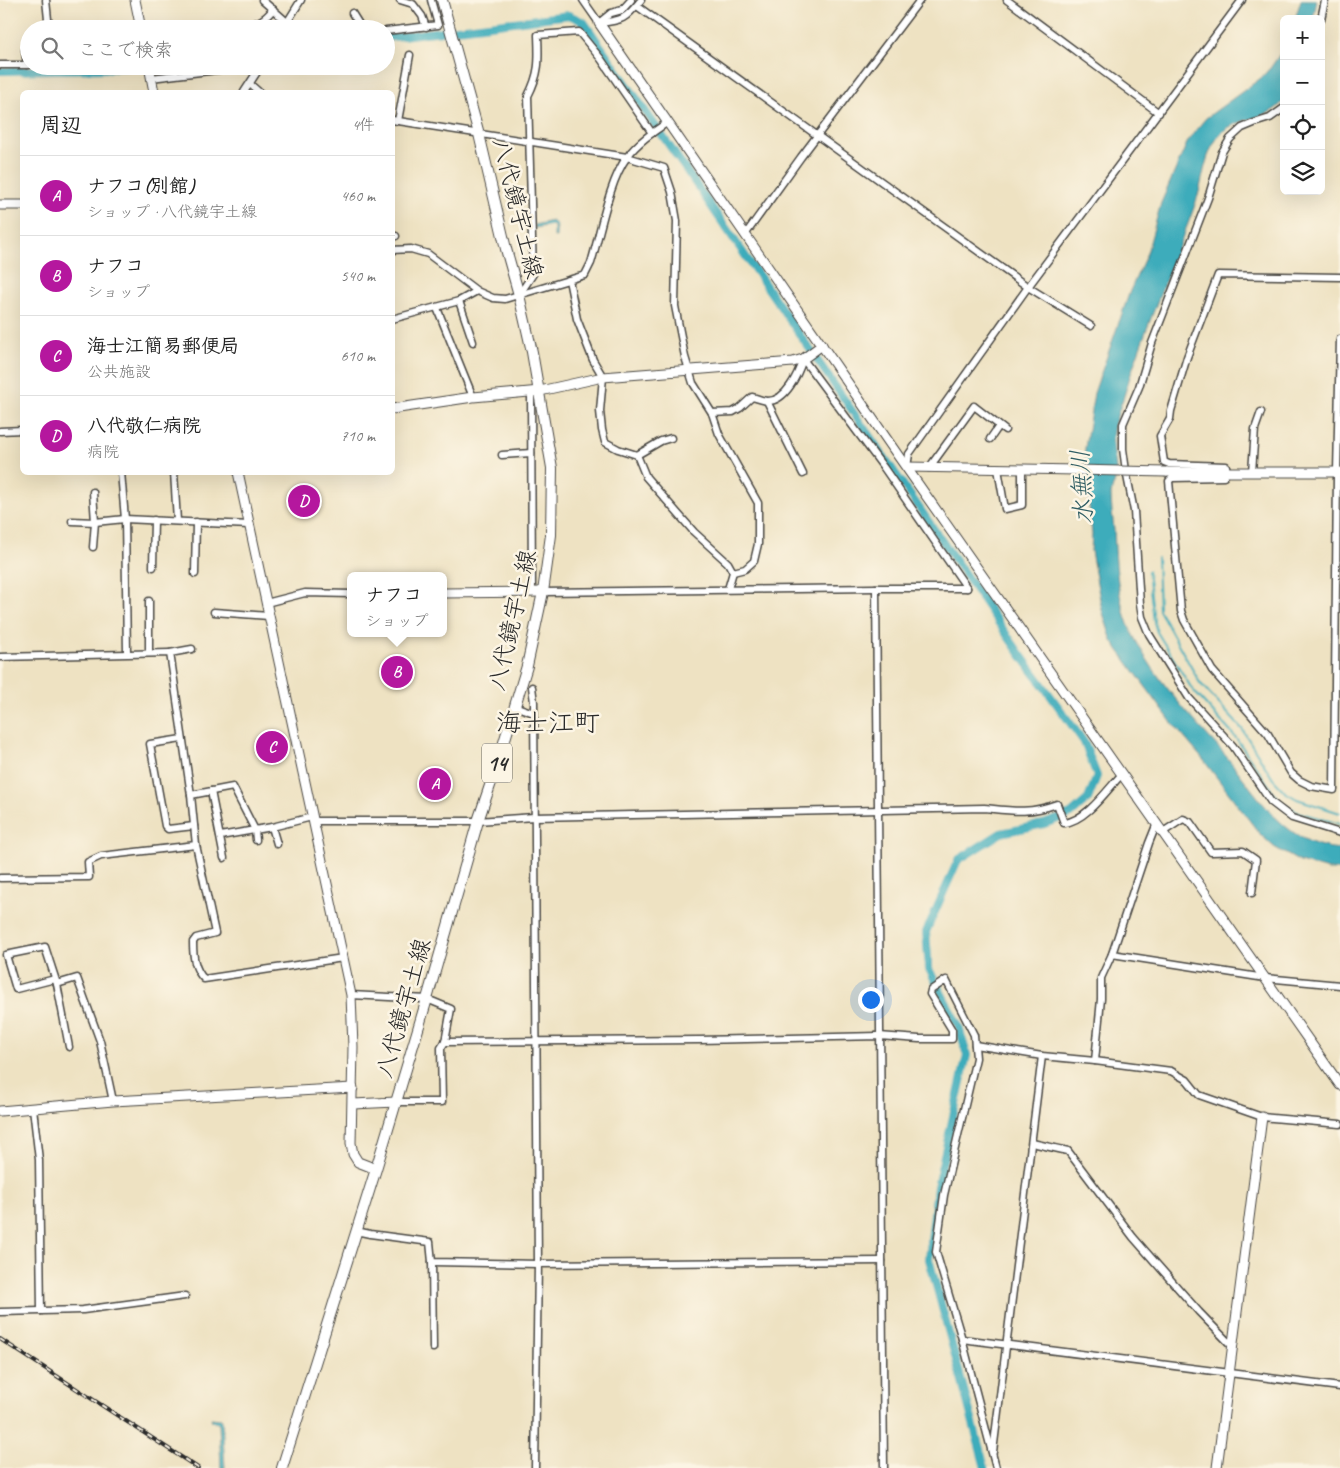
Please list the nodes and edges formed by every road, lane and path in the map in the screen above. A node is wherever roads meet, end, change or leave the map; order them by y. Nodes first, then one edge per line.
1 (46, 0) edge
2 (135, 0) edge
3 (262, 0) edge
4 (300, 0) edge
5 (400, 0) edge
6 (431, 0) edge
7 (442, 0) edge
8 (583, 0) edge
9 (631, 0) edge
10 (920, 0) edge
11 (1007, 0) edge
12 (1242, 0) edge
13 (1325, 0) edge
14 (639, 3) edge
15 (273, 9) junction
16 (352, 13) dead end
17 (1322, 15) edge
18 (48, 20) edge
19 (139, 20) edge
20 (264, 20) edge
21 (285, 20) edge
22 (288, 20) edge
23 (356, 20) edge
24 (599, 23) junction
25 (426, 27) junction
26 (395, 30) edge
27 (410, 55) dead end
28 (0, 65) edge
29 (20, 65) edge
30 (150, 75) edge
31 (254, 75) edge
32 (250, 84) junction
33 (154, 90) edge
34 (246, 90) edge
35 (257, 90) edge
36 (1280, 111) edge
37 (1159, 113) junction
38 (395, 120) edge
39 (667, 122) junction
40 (652, 133) junction
41 (479, 134) junction
42 (818, 136) junction
43 (529, 141) junction
44 (627, 157) junction
45 (0, 205) edge
46 (20, 205) edge
47 (745, 235) junction
48 (395, 250) edge
49 (1340, 277) edge
50 (569, 280) junction
51 (1028, 288) junction
52 (477, 291) junction
53 (519, 295) junction
54 (459, 301) junction
55 (437, 308) junction
56 (395, 318) edge
57 (1091, 326) dead end
58 (1340, 339) edge
59 (473, 342) dead end
60 (822, 345) junction
61 (803, 359) junction
62 (690, 370) junction
63 (603, 377) junction
64 (535, 392) junction
65 (473, 397) junction
66 (767, 401) junction
67 (395, 409) edge
68 (1262, 412) dead end
69 (712, 413) junction
70 (20, 430) edge
71 (0, 431) edge
72 (671, 438) dead end
73 (990, 439) dead end
74 (531, 453) junction
75 (502, 454) dead end
76 (637, 455) junction
77 (908, 467) junction
78 (929, 468) junction
79 (998, 470) junction
80 (1022, 470) junction
81 (1227, 472) junction
82 (1252, 472) junction
83 (1338, 472) edge
84 (803, 474) dead end
85 (121, 475) edge
86 (174, 475) edge
87 (239, 475) edge
88 (93, 492) dead end
89 (125, 519) junction
90 (154, 520) junction
91 (72, 521) dead end
92 (177, 521) junction
93 (95, 522) junction
94 (196, 522) junction
95 (249, 524) junction
96 (94, 547) dead end
97 (153, 567) dead end
98 (733, 572) junction
99 (195, 574) dead end
100 (876, 588) junction
101 (728, 589) junction
102 (532, 592) junction
103 (544, 592) junction
104 (447, 593) edge
105 (347, 594) edge
106 (149, 600) dead end
107 (266, 604) junction
108 (214, 612) dead end
109 (269, 616) junction
110 (192, 649) dead end
111 (170, 652) junction
112 (127, 653) junction
113 (149, 653) junction
114 (0, 656) edge
115 (532, 687) dead end
116 (514, 706) junction
117 (534, 713) junction
118 (182, 739) junction
119 (1122, 774) junction
120 (212, 791) junction
121 (192, 795) junction
122 (878, 811) junction
123 (534, 817) junction
124 (313, 818) junction
125 (478, 821) junction
126 (1157, 823) junction
127 (194, 826) junction
128 (272, 827) junction
129 (255, 830) junction
130 (1163, 832) junction
131 (1340, 833) edge
132 (220, 836) junction
133 (256, 840) dead end
134 (276, 844) dead end
135 (196, 845) junction
136 (224, 858) dead end
137 (0, 878) edge
138 (1252, 892) dead end
139 (1112, 954) junction
140 (344, 958) junction
141 (1265, 978) junction
142 (56, 982) junction
143 (1340, 985) edge
144 (351, 996) junction
145 (427, 1000) junction
146 (879, 1036) junction
147 (536, 1041) junction
148 (445, 1042) junction
149 (975, 1045) junction
150 (69, 1047) dead end
151 (1042, 1056) junction
152 (1095, 1061) junction
153 (1340, 1085) edge
154 (353, 1088) junction
155 (113, 1102) junction
156 (396, 1102) junction
157 (353, 1104) junction
158 (33, 1108) junction
159 (0, 1111) edge
160 (1262, 1117) junction
161 (1340, 1124) edge
162 (1032, 1143) junction
163 (376, 1169) junction
164 (356, 1231) junction
165 (882, 1261) junction
166 (432, 1262) junction
167 (538, 1264) junction
168 (185, 1296) dead end
169 (41, 1311) junction
170 (0, 1312) edge
171 (962, 1339) junction
172 (1007, 1344) junction
173 (1233, 1346) junction
174 (433, 1348) dead end
175 (1229, 1373) junction
176 (1340, 1386) edge
177 (993, 1456) junction
178 (282, 1468) edge
179 (535, 1468) edge
180 (884, 1468) edge
181 (996, 1468) edge
182 (1217, 1468) edge

1 - 18 street
2 - 19 street
3 - 15 street
4 - 22 street
5 - 25 street
6 - 25 street
7 - 41 main road, 八代鏡宇土線 / 14
8 - 24 street
9 - 24 street
10 - 42 street
11 - 37 street
12 - 37 street
13 - 17 street
14 - 24 street
14 - 42 street
15 - 20 street
15 - 21 street
16 - 23 street
24 - 39 street
25 - 26 street
27 - 38 street
28 - 29 street
30 - 33 street
31 - 32 street
32 - 34 street
32 - 35 street
36 - 131 street
37 - 51 street
38 - 41 street
39 - 40 street
39 - 47 street
40 - 43 street
40 - 44 street
41 - 43 street
41 - 53 main road, 八代鏡宇土線 / 14
42 - 47 street
42 - 51 street
43 - 44 street
43 - 53 street
44 - 50 street
44 - 62 street
45 - 46 street
47 - 60 street
48 - 52 street
49 - 81 street
50 - 53 street
50 - 63 street
51 - 57 street
51 - 77 street
52 - 53 street
52 - 54 street
53 - 64 main road, 八代鏡宇土線 / 14
54 - 55 street
54 - 59 street
55 - 56 street
55 - 65 street
58 - 83 street
60 - 61 street
60 - 77 street
61 - 62 street
61 - 66 street
61 - 100 street
62 - 63 street
62 - 69 street
63 - 64 street
63 - 76 street
64 - 65 street
64 - 74 street
64 - 103 main road, 八代鏡宇土線 / 14
65 - 67 street
66 - 69 street
66 - 84 street
68 - 82 street
69 - 98 street
70 - 71 street
72 - 76 street
73 - 78 street
74 - 75 street
74 - 102 street
76 - 98 street
77 - 78 street
77 - 119 street
78 - 79 street
79 - 80 street
79 - 80 street
80 - 81 street, bridge
81 - 82 street
81 - 83 street
82 - 83 street
85 - 89 street
86 - 92 street
87 - 95 street
88 - 93 street
89 - 90 street
89 - 93 street
89 - 112 street
90 - 92 street
90 - 97 street
91 - 93 street
92 - 94 street
93 - 96 street
94 - 95 street
94 - 99 street
95 - 107 street
98 - 101 street
100 - 101 street
100 - 122 street
101 - 103 street
102 - 103 street
102 - 104 street
103 - 116 main road, 八代鏡宇土線 / 14
105 - 107 street
106 - 113 street
107 - 109 street
108 - 109 street
109 - 124 street
110 - 111 street
111 - 113 street
111 - 118 street
112 - 113 street
112 - 114 street
115 - 117 street
116 - 117 street
116 - 125 main road, 八代鏡宇土線 / 14
117 - 123 street
118 - 121 street
118 - 127 street
119 - 122 street
119 - 126 street
120 - 121 street
120 - 129 street
120 - 132 street
121 - 127 street
122 - 123 street
122 - 146 street
123 - 125 street
123 - 147 street
124 - 125 street
124 - 128 street
124 - 140 street
125 - 145 main road, 八代鏡宇土線 / 14
126 - 130 street
126 - 139 street
127 - 135 street
128 - 129 street
128 - 134 street
129 - 132 street
129 - 133 street
130 - 138 street
130 - 141 street
132 - 136 street
135 - 137 street
135 - 140 street
139 - 141 street
139 - 152 street
140 - 144 street
141 - 143 street
141 - 153 street
142 - 142 street
142 - 150 street
142 - 155 street
144 - 145 street
144 - 154 street
145 - 148 street
145 - 156 main road, 八代鏡宇土線 / 14
146 - 147 street
146 - 149 street
146 - 165 street
147 - 148 street
147 - 167 street
148 - 156 street
149 - 151 street
149 - 171 street
151 - 152 street
151 - 162 street
152 - 160 street
154 - 155 street
154 - 157 street
155 - 158 street
156 - 157 street
156 - 163 main road, 八代鏡宇土線 / 14
157 - 163 street
158 - 159 street
158 - 169 street
160 - 161 street
160 - 173 street
162 - 172 street
162 - 173 street
163 - 164 main road, 八代鏡宇土線 / 14
164 - 166 street
164 - 178 main road, 八代鏡宇土線 / 14
165 - 167 street
165 - 180 street
166 - 167 street
166 - 174 street
167 - 179 street
168 - 169 street
169 - 170 street
171 - 172 street
171 - 177 street
172 - 175 street
172 - 177 street
173 - 175 street
175 - 176 street
175 - 182 street
177 - 181 street

